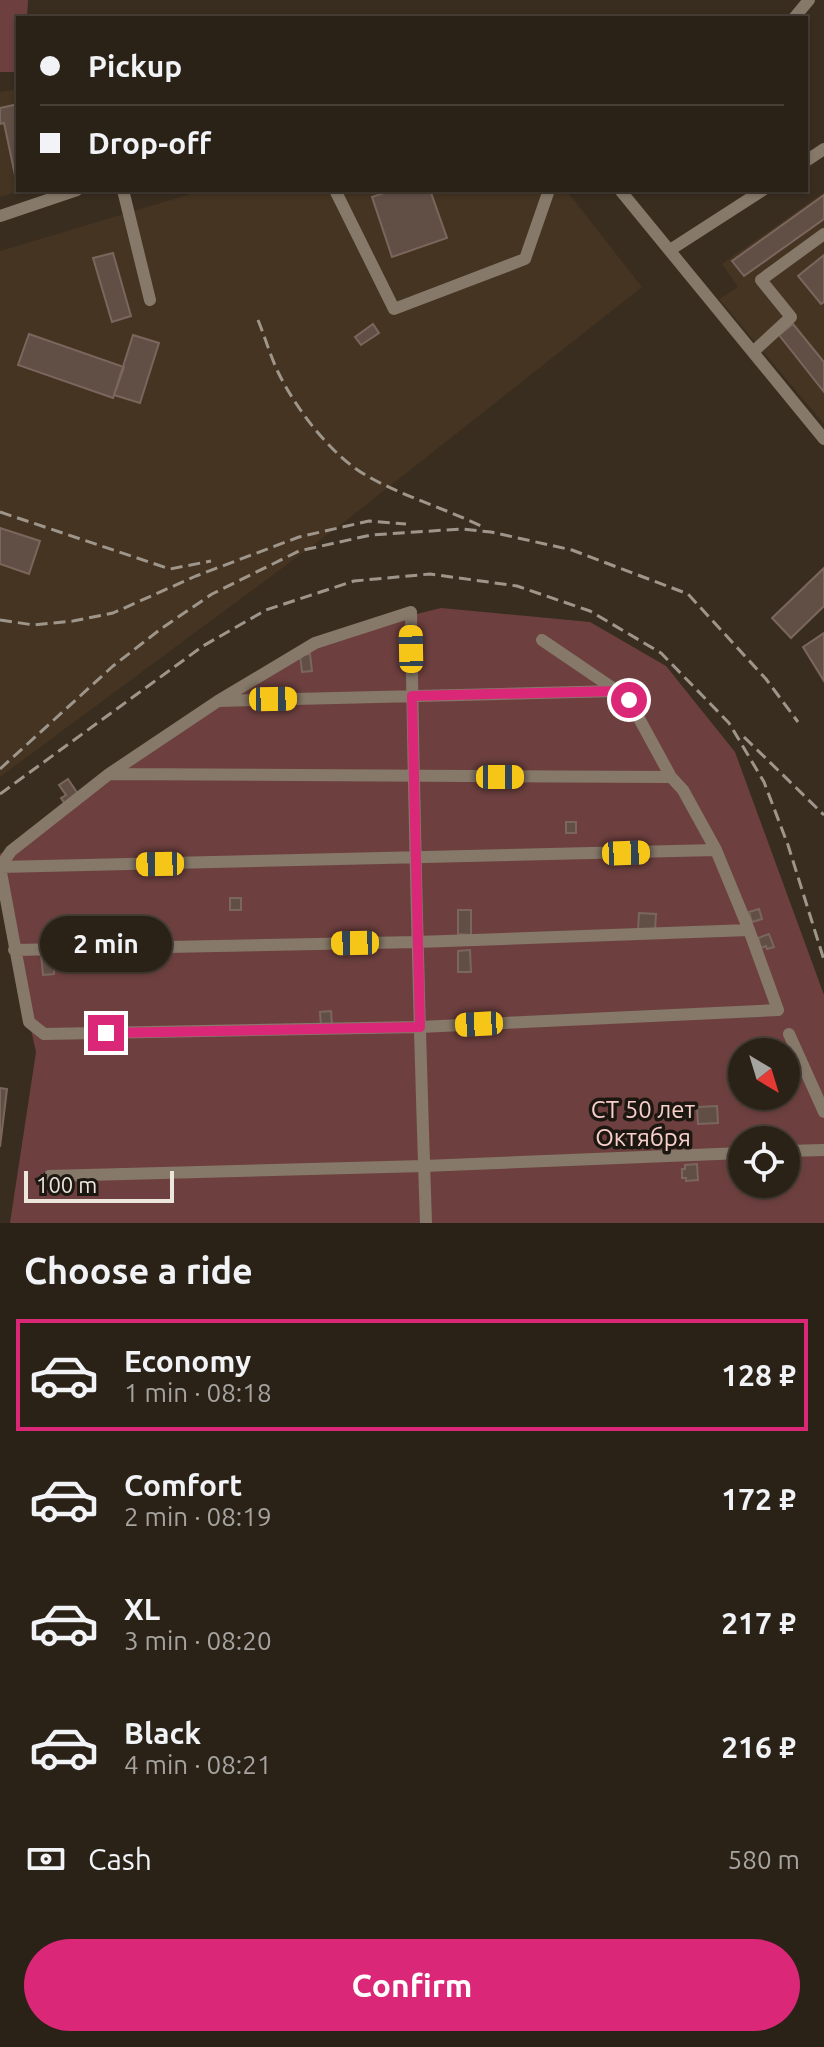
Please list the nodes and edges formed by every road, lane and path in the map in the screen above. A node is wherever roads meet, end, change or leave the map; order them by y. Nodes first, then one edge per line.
1 (809, 0) edge
2 (796, 16) edge
3 (71, 192) edge
4 (123, 192) edge
5 (336, 192) edge
6 (548, 192) edge
7 (622, 192) edge
8 (760, 192) edge
9 (3, 215) edge
10 (824, 234) edge
11 (670, 250) junction
12 (150, 300) dead end
13 (753, 352) junction
14 (824, 439) edge
15 (542, 640) dead end
16 (617, 691) junction
17 (412, 696) junction
18 (218, 701) junction
19 (109, 774) junction
20 (414, 777) junction
21 (671, 777) junction
22 (716, 850) junction
23 (415, 858) junction
24 (0, 867) edge
25 (749, 930) junction
26 (417, 942) junction
27 (14, 950) junction
28 (420, 1027) junction
29 (789, 1034) dead end
30 (824, 1112) edge
31 (824, 1150) edge
32 (800, 1151) edge
33 (728, 1154) edge
34 (424, 1166) junction
35 (49, 1176) dead end
36 (426, 1223) edge

1 - 2 street
3 - 9 street
4 - 12 street
5 - 6 street
7 - 11 street
8 - 11 street
10 - 13 street
11 - 13 street
13 - 14 street
15 - 16 street
16 - 17 street
16 - 21 street
17 - 18 street
17 - 18 street
17 - 20 street
18 - 19 street
19 - 20 street
19 - 24 street
20 - 21 street
20 - 23 street
21 - 22 street
22 - 23 street
22 - 25 street
23 - 24 street
23 - 26 street
24 - 27 street
25 - 26 street
25 - 28 street
26 - 27 street
26 - 28 street
27 - 28 street
28 - 34 street
29 - 30 street
31 - 32 street
33 - 34 street
34 - 35 street
34 - 36 street

